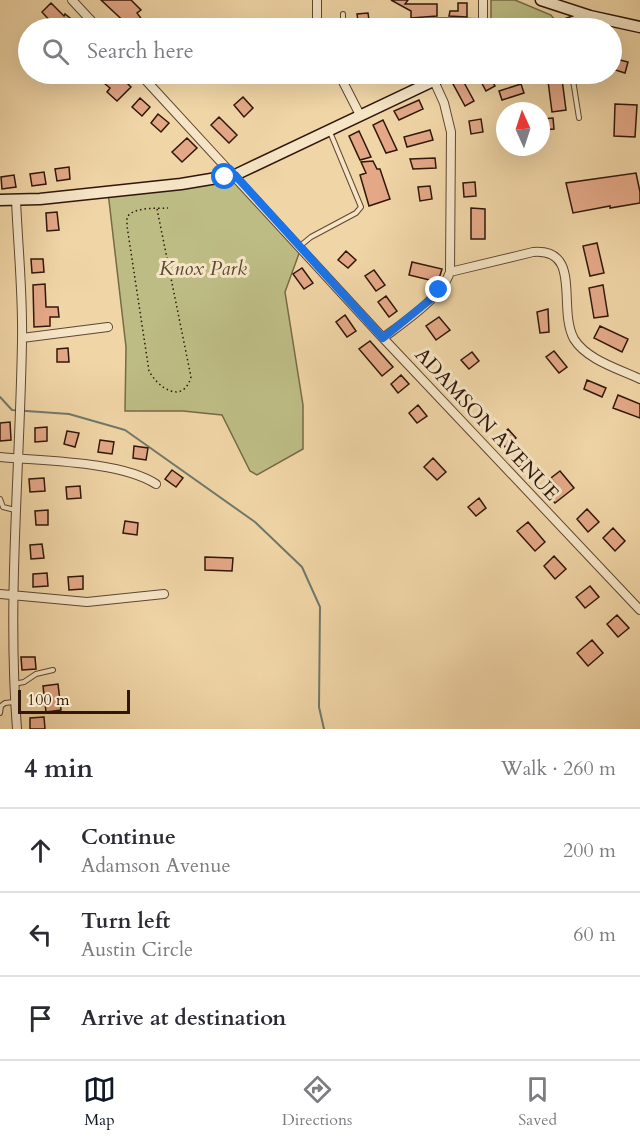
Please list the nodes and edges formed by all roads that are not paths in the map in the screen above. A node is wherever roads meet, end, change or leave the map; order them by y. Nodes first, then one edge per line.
1 (72, 0) edge
2 (317, 0) edge
3 (483, 0) edge
4 (541, 0) edge
5 (343, 14) dead end
6 (590, 16) junction
7 (89, 18) edge
8 (317, 18) edge
9 (343, 18) edge
10 (483, 18) edge
11 (586, 18) edge
12 (599, 18) edge
13 (622, 23) edge
14 (640, 27) edge
15 (149, 84) edge
16 (344, 84) edge
17 (427, 84) edge
18 (435, 84) edge
19 (574, 84) edge
20 (360, 115) junction
21 (579, 118) dead end
22 (330, 130) junction
23 (235, 175) junction
24 (0, 200) edge
25 (16, 200) junction
26 (299, 246) junction
27 (450, 272) junction
28 (108, 327) dead end
29 (22, 338) junction
30 (383, 338) junction
31 (640, 379) edge
32 (0, 457) edge
33 (19, 459) junction
34 (156, 484) dead end
35 (0, 499) edge
36 (15, 510) junction
37 (0, 594) edge
38 (15, 594) junction
39 (164, 594) dead end
40 (640, 610) edge
41 (53, 670) dead end
42 (14, 684) junction
43 (15, 702) junction
44 (0, 713) edge
45 (17, 729) edge

1 - 7 street
2 - 8 street
3 - 10 street
4 - 6 street
5 - 9 lane
6 - 11 street
6 - 12 street
13 - 14 street
15 - 23 street, ADAMSON AVENUE
16 - 20 street
17 - 20 street
18 - 27 street
19 - 21 lane
20 - 22 street
22 - 23 street
22 - 26 lane
23 - 25 street
23 - 26 street, ADAMSON AVENUE
24 - 25 street
25 - 29 street
26 - 30 street, ADAMSON AVENUE
27 - 30 street
27 - 31 street
28 - 29 street
29 - 33 street
30 - 40 street, ADAMSON AVENUE
32 - 33 street
33 - 34 street
33 - 36 street
35 - 36 lane
36 - 38 street
37 - 38 street
38 - 39 street
38 - 42 street
41 - 42 lane
42 - 43 street
43 - 44 lane
43 - 45 street

